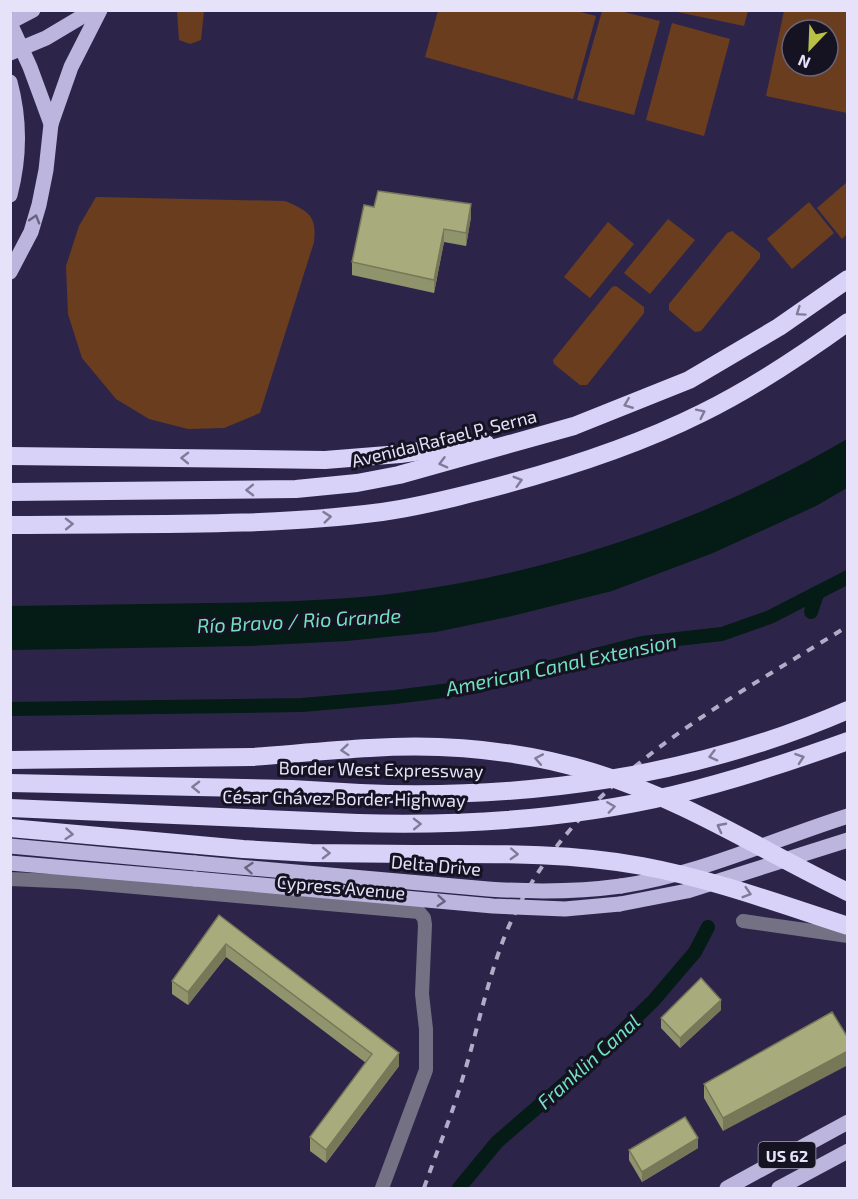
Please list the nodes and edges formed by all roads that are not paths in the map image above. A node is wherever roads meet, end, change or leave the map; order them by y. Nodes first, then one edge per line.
1 (33, 10) edge
2 (93, 10) edge
3 (100, 10) edge
4 (10, 22) edge
5 (16, 51) edge
6 (10, 82) edge
7 (14, 115) edge
8 (51, 124) junction
9 (10, 195) edge
10 (10, 272) edge
11 (848, 279) edge
12 (848, 322) edge
13 (515, 444) junction
14 (10, 456) edge
15 (10, 492) edge
16 (10, 525) edge
17 (848, 710) edge
18 (848, 741) edge
19 (10, 760) edge
20 (10, 783) edge
21 (10, 808) edge
22 (848, 816) edge
23 (10, 828) edge
24 (848, 840) edge
25 (10, 846) edge
26 (10, 863) edge
27 (10, 879) edge
28 (848, 892) edge
29 (743, 921) dead end
30 (844, 932) edge
31 (848, 1122) edge
32 (848, 1151) edge
33 (382, 1188) edge
34 (728, 1188) edge
35 (779, 1188) edge

1 - 4 main road
2 - 5 main road
3 - 8 main road
4 - 5 main road
5 - 8 main road
6 - 7 main road
7 - 9 main road
10 -> 8 main road
11 -> 13 highway, Avenida Rafael P. Serna
16 -> 12 highway
13 -> 14 highway
13 -> 15 highway, Avenida Rafael P. Serna
17 -> 20 highway, Border West Expressway, bridge
21 -> 18 highway, César Chávez Border Highway, bridge
28 -> 19 highway, bridge
22 -> 25 main road, Delta Drive, bridge
23 -> 30 highway, bridge
26 -> 24 main road, Delta Drive, bridge
27 - 33 street, Cypress Avenue
29 - 30 street
31 - 34 main road, US 62
32 - 35 main road, US 62

